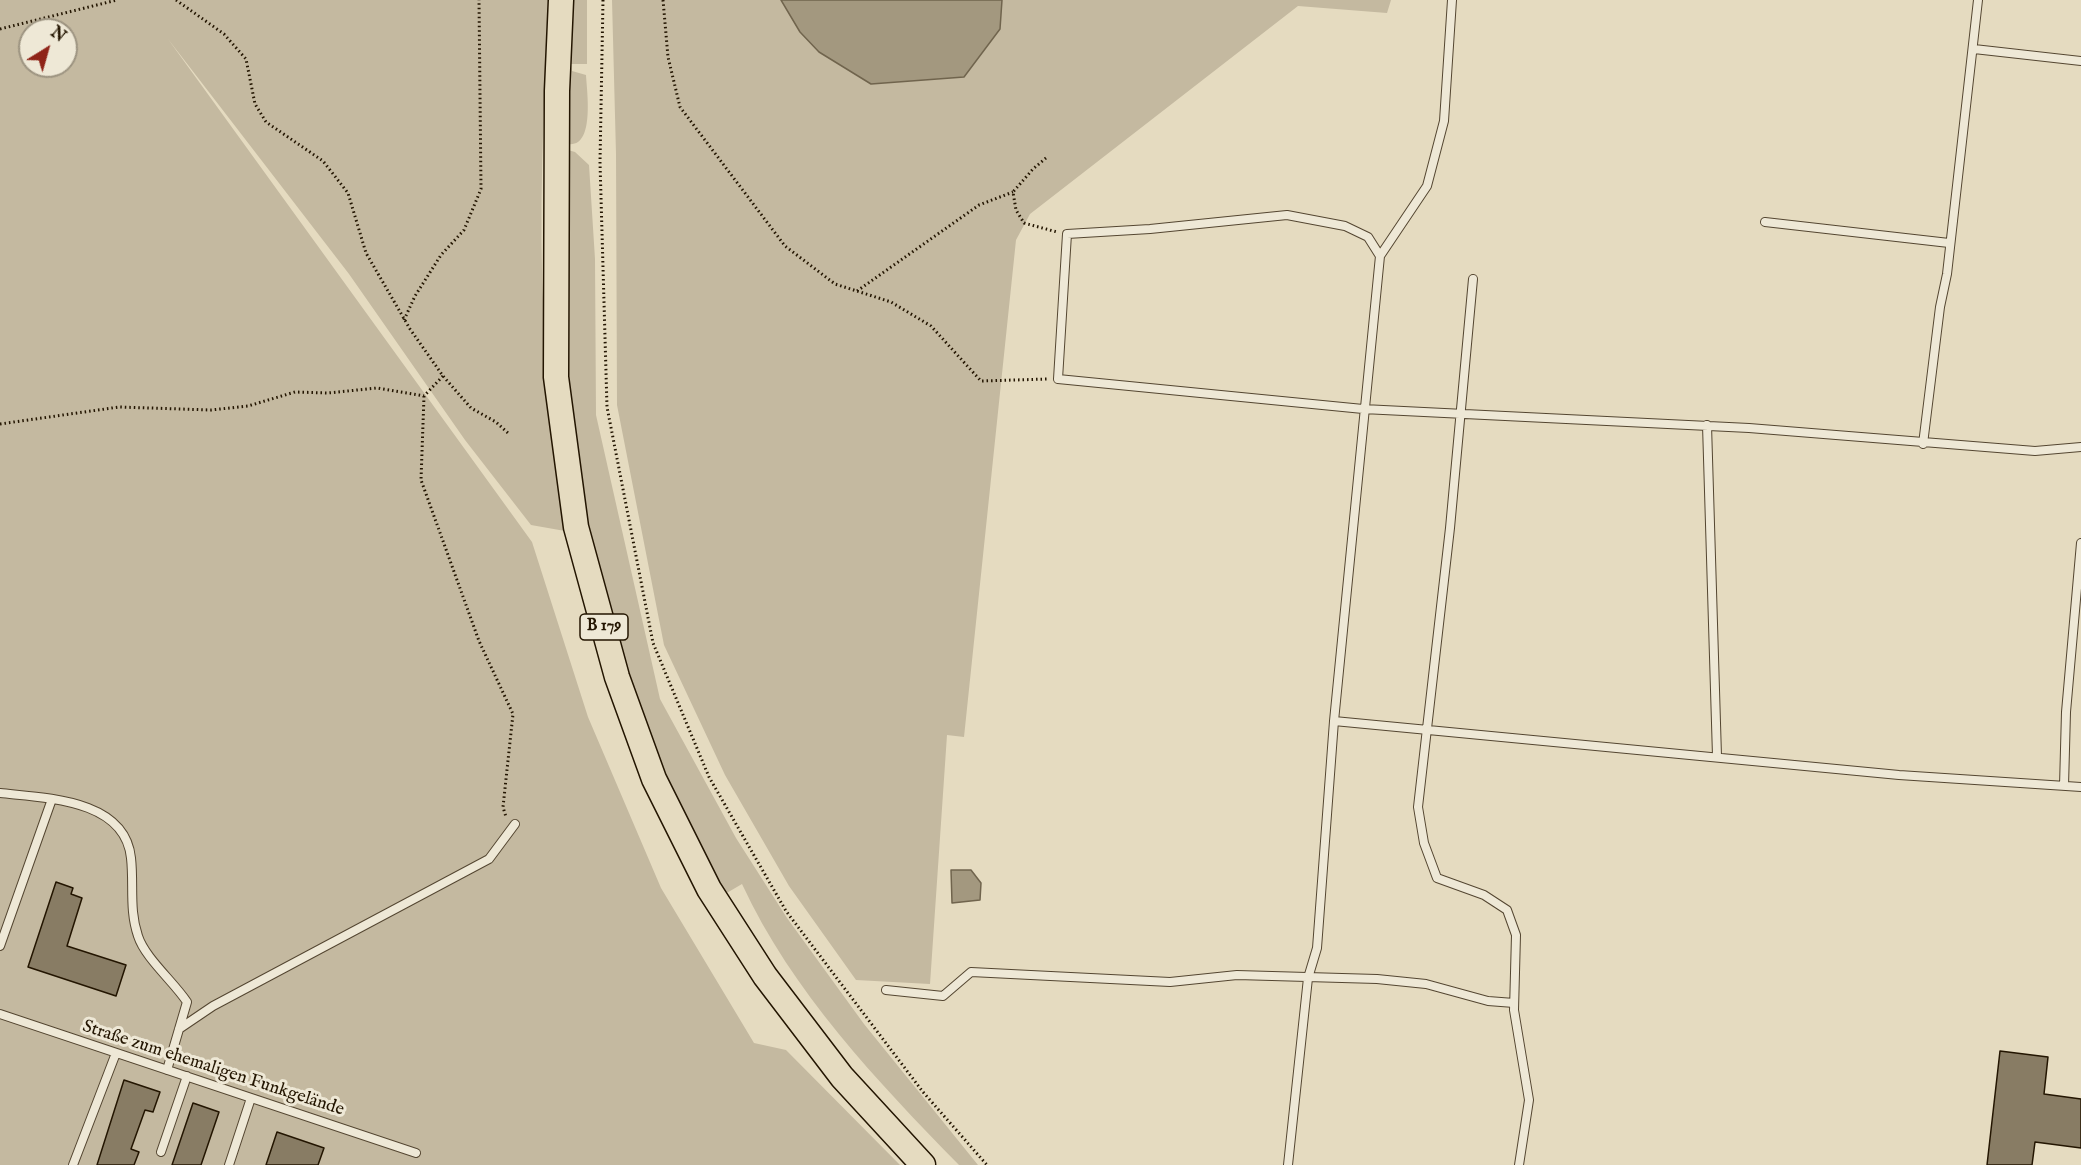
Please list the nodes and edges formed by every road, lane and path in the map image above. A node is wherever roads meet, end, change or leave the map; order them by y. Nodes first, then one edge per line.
1 (117, 0) edge
2 (176, 0) edge
3 (479, 0) edge
4 (561, 0) edge
5 (603, 0) edge
6 (663, 0) edge
7 (1452, 0) edge
8 (1978, 2) edge
9 (0, 28) edge
10 (1974, 49) junction
11 (2081, 61) edge
12 (1046, 158) dead end
13 (1013, 192) junction
14 (1765, 222) dead end
15 (1067, 234) junction
16 (1949, 243) junction
17 (1380, 256) junction
18 (1473, 279) dead end
19 (857, 291) junction
20 (404, 320) junction
21 (443, 376) junction
22 (1058, 378) junction
23 (424, 396) junction
24 (1363, 409) junction
25 (1459, 414) junction
26 (0, 424) edge
27 (1707, 425) junction
28 (509, 434) dead end
29 (1923, 444) junction
30 (2081, 447) edge
31 (2081, 543) edge
32 (1334, 721) junction
33 (1428, 730) junction
34 (1717, 756) junction
35 (2064, 786) junction
36 (2081, 788) edge
37 (0, 793) edge
38 (52, 799) junction
39 (513, 827) joint
40 (0, 946) edge
41 (1308, 978) junction
42 (886, 990) dead end
43 (1514, 1003) junction
44 (0, 1014) edge
45 (179, 1029) junction
46 (116, 1053) junction
47 (167, 1070) junction
48 (187, 1077) junction
49 (251, 1098) junction
50 (160, 1152) dead end
51 (416, 1153) dead end
52 (73, 1165) edge
53 (229, 1165) edge
54 (923, 1165) edge
55 (987, 1165) edge
56 (1288, 1165) edge
57 (1519, 1165) edge

1 - 9 path
2 - 20 path
3 - 20 path
4 - 54 main road, B 179
5 - 55 path
6 - 19 path
7 - 17 lane
8 - 10 lane
10 - 11 lane
10 - 16 lane
12 - 13 path
13 - 15 path
13 - 19 path
14 - 16 lane
15 - 17 lane
15 - 22 lane
16 - 29 lane
17 - 24 lane
18 - 25 lane
19 - 22 path
20 - 21 path
21 - 23 path
21 - 28 path
22 - 24 lane
23 - 26 path
23 - 39 path
24 - 25 lane
24 - 32 lane
25 - 27 lane
25 - 33 lane
27 - 29 lane
27 - 34 lane
29 - 30 lane
31 - 35 lane
32 - 33 lane
32 - 41 lane
33 - 34 lane
33 - 43 lane
34 - 35 lane
35 - 36 lane
37 - 38 lane
38 - 40 lane
38 - 45 lane
39 - 45 lane
41 - 42 lane
41 - 43 lane
41 - 56 lane
43 - 57 lane
44 - 46 lane, Straße zum ehemaligen Funkgelände
45 - 47 lane
46 - 47 lane, Straße zum ehemaligen Funkgelände
46 - 52 lane
47 - 48 lane, Straße zum ehemaligen Funkgelände
48 - 49 lane, Straße zum ehemaligen Funkgelände
48 - 50 lane
49 - 51 lane, Straße zum ehemaligen Funkgelände
49 - 53 lane

